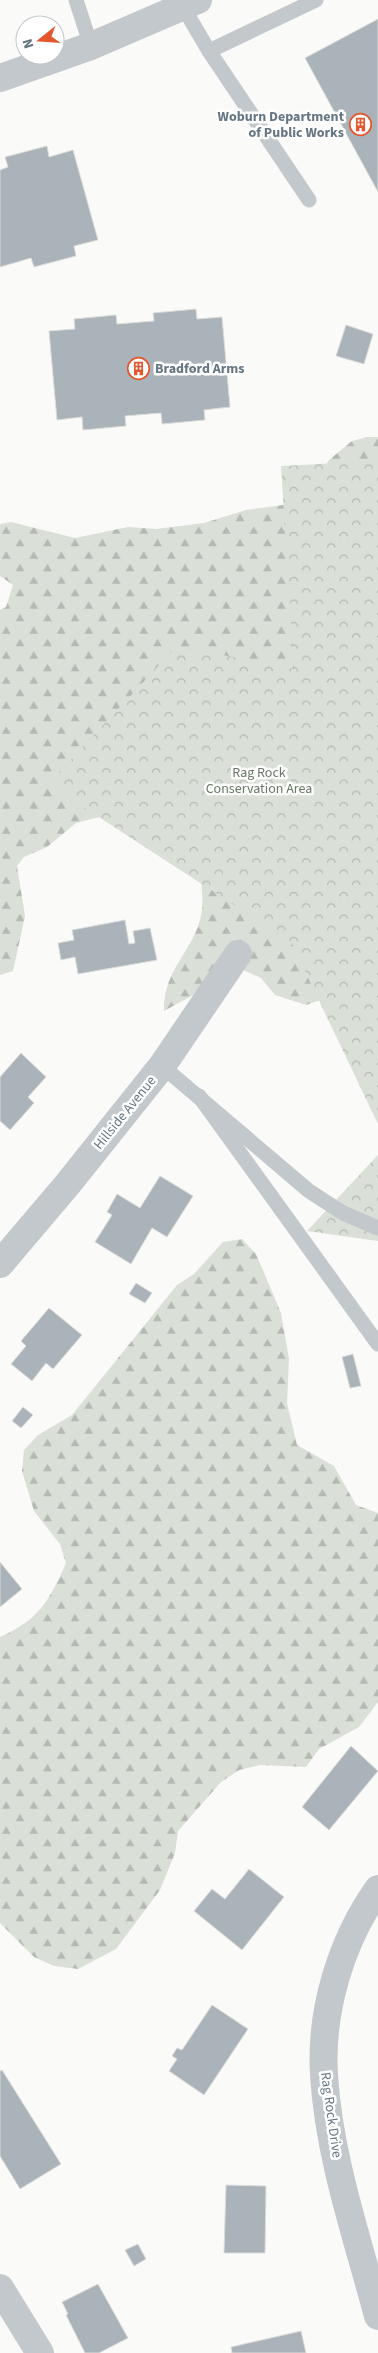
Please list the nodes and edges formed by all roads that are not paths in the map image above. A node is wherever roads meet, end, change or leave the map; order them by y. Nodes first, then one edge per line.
1 (76, 0) edge
2 (316, 0) edge
3 (190, 3) edge
4 (92, 46) junction
5 (210, 51) junction
6 (0, 78) edge
7 (309, 200) dead end
8 (238, 954) dead end
9 (162, 1066) junction
10 (198, 1096) junction
11 (378, 1228) edge
12 (0, 1264) edge
13 (378, 1344) edge
14 (378, 1889) edge
15 (370, 2254) edge
16 (0, 2288) edge
17 (378, 2316) edge
18 (40, 2353) edge

1 - 4 lane
2 - 5 lane
3 - 4 street
3 - 5 lane
4 - 6 street
5 - 7 lane
8 - 9 street, Hillside Avenue
9 - 10 lane
9 - 12 street, Hillside Avenue
10 - 11 lane
10 - 13 lane
14 - 15 street, Rag Rock Drive
15 - 17 street, Rag Rock Drive
16 - 18 street

